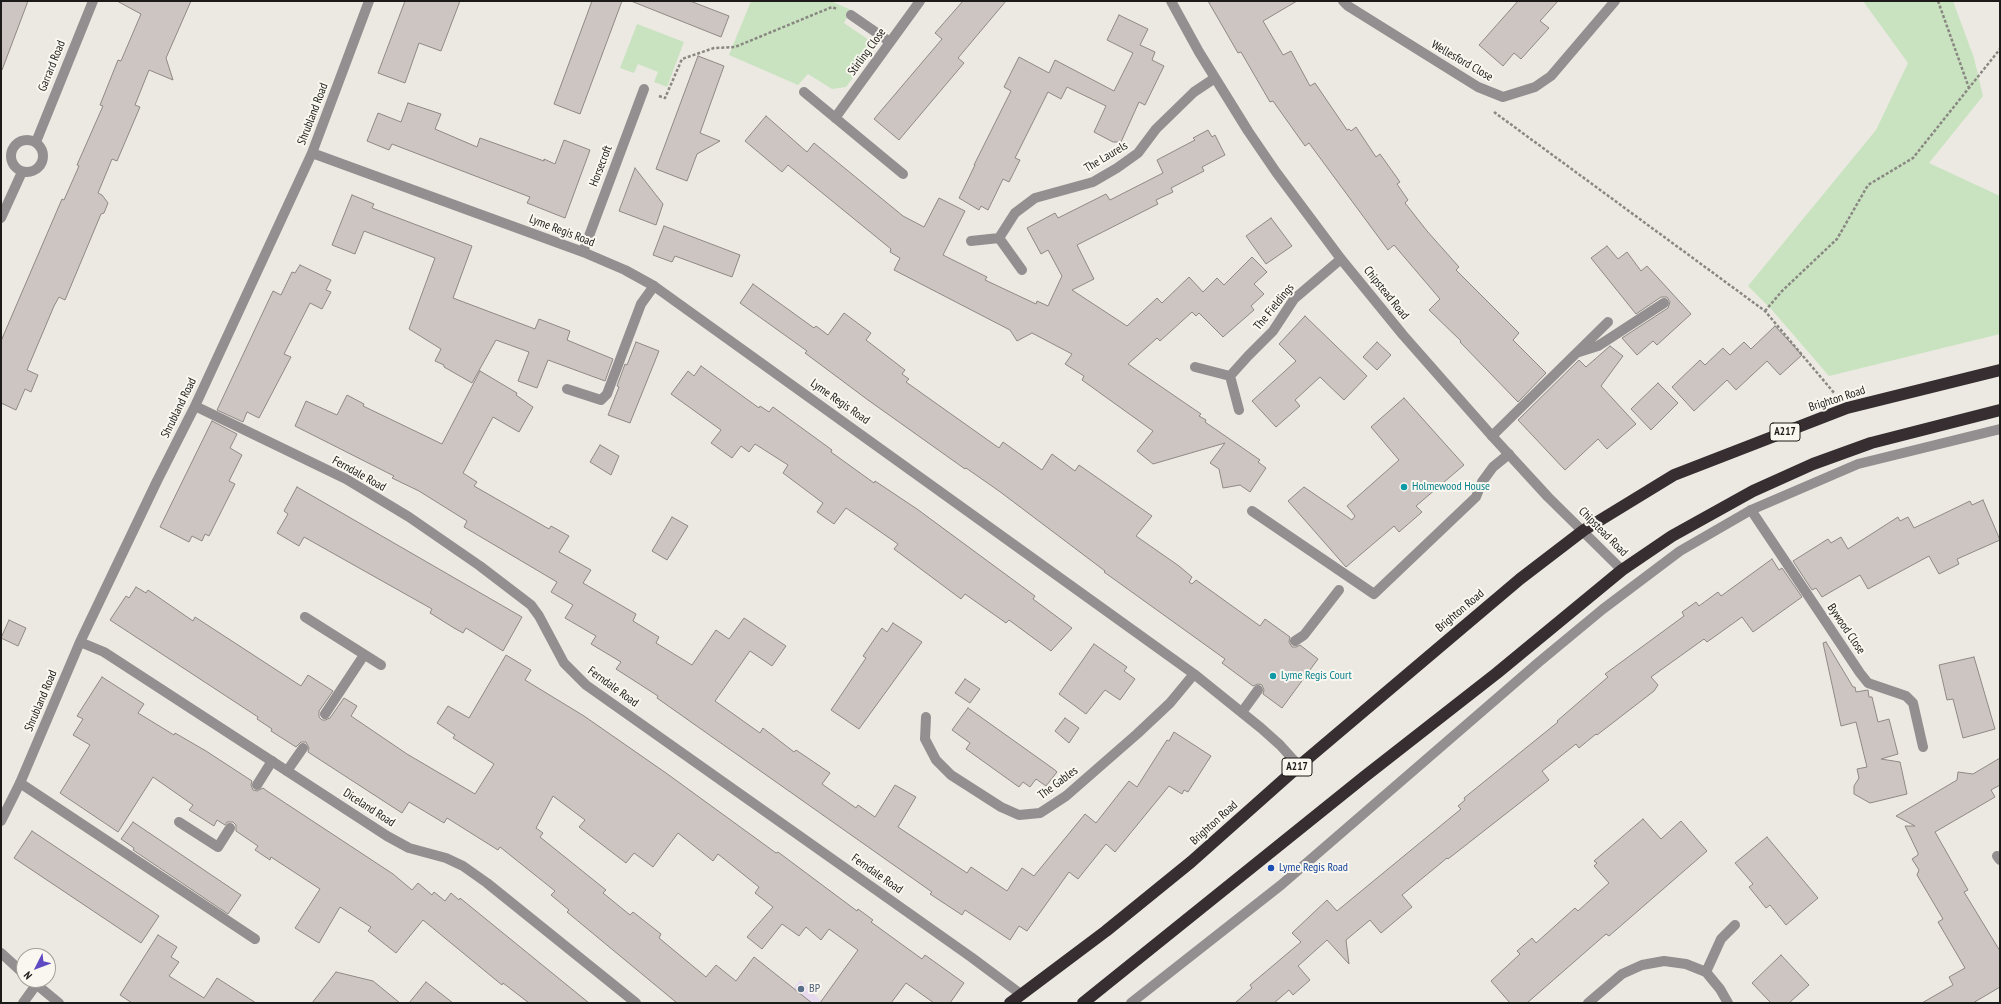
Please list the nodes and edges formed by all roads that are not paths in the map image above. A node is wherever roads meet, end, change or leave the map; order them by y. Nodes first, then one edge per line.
1 (94, 1) edge
2 (369, 1) edge
3 (920, 1) edge
4 (1170, 1) edge
5 (1343, 1) edge
6 (1615, 1) edge
7 (851, 16) road end
8 (890, 42) junction
9 (1215, 78) junction
10 (644, 89) road end
11 (804, 92) dead end
12 (836, 118) junction
13 (36, 142) junction
14 (312, 153) junction
15 (22, 172) junction
16 (903, 174) dead end
17 (1, 218) edge
18 (999, 238) junction
19 (971, 241) dead end
20 (583, 252) junction
21 (1341, 259) junction
22 (1022, 270) dead end
23 (654, 286) junction
24 (1664, 303) dead end
25 (1608, 322) dead end
26 (1579, 352) junction
27 (1195, 367) dead end
28 (2000, 370) edge
29 (1230, 376) junction
30 (567, 389) dead end
31 (195, 406) junction
32 (1239, 410) dead end
33 (2000, 410) edge
34 (2000, 429) edge
35 (1492, 436) junction
36 (1509, 454) junction
37 (1751, 510) junction
38 (1252, 511) dead end
39 (1584, 530) junction
40 (1622, 570) junction
41 (1339, 590) dead end
42 (305, 617) dead end
43 (80, 642) junction
44 (1295, 642) dead end
45 (364, 655) junction
46 (381, 665) dead end
47 (1194, 674) junction
48 (1258, 690) dead end
49 (1242, 712) junction
50 (325, 714) dead end
51 (926, 717) dead end
52 (1924, 747) dead end
53 (303, 748) dead end
54 (272, 762) junction
55 (1299, 766) junction
56 (287, 771) junction
57 (20, 783) junction
58 (257, 785) dead end
59 (1, 821) edge
60 (179, 822) dead end
61 (230, 828) dead end
62 (1735, 925) dead end
63 (255, 939) dead end
64 (1, 953) edge
65 (16, 967) edge
66 (1706, 972) junction
67 (31, 988) edge
68 (41, 988) edge
69 (1022, 995) junction
70 (23, 1003) edge
71 (60, 1003) edge
72 (636, 1003) edge
73 (1010, 1003) edge
74 (1084, 1003) edge
75 (1131, 1003) edge
76 (1588, 1003) edge
77 (1728, 1003) edge

1 - 13 street, Garrard Road
2 - 14 street, Shrubland Road
3 - 8 street, Stirling Close
4 - 9 street, Chipstead Road
5 - 6 street, Wellesford Close
7 - 8 street
8 - 12 street, Stirling Close
9 - 18 street, The Laurels
9 - 21 street, Chipstead Road
10 - 20 street, Horsecroft
11 - 12 street
12 - 16 street
13 - 15 street
13 - 15 street
14 - 20 street, Lyme Regis Road
14 - 31 street, Shrubland Road
15 - 17 street
18 - 19 street
18 - 22 street
20 - 23 street, Lyme Regis Road
21 - 29 street, The Fieldings
21 - 35 street, Chipstead Road
23 - 30 street
23 - 47 street, Lyme Regis Road
24 - 26 street
25 - 26 street
26 - 35 street
27 - 29 street
28 - 39 highway, Brighton Road / A217
29 - 32 street
31 - 43 street, Shrubland Road
31 - 69 street, Ferndale Road
33 - 40 highway
34 - 37 street
35 - 36 street, Chipstead Road
36 - 38 street
36 - 39 street, Chipstead Road
37 - 52 street, Bywood Close
37 - 75 street
39 - 40 street, Chipstead Road
39 - 55 highway, Brighton Road / A217
40 - 74 highway
41 - 44 street
42 - 45 street
43 - 54 street, Diceland Road
43 - 57 street, Shrubland Road
45 - 46 street
45 - 50 street
47 - 49 street, Lyme Regis Road
47 - 51 street, The Gables
48 - 49 street
49 - 55 street, Lyme Regis Road
53 - 56 street
54 - 56 street, Diceland Road
54 - 58 street
55 - 69 highway, Brighton Road / A217
56 - 72 street, Diceland Road
57 - 59 street, Shrubland Road
57 - 63 street
60 - 61 street
62 - 66 street
64 - 65 street
66 - 76 street
66 - 77 street
67 - 70 street
68 - 71 street
69 - 73 highway, Brighton Road / A217

